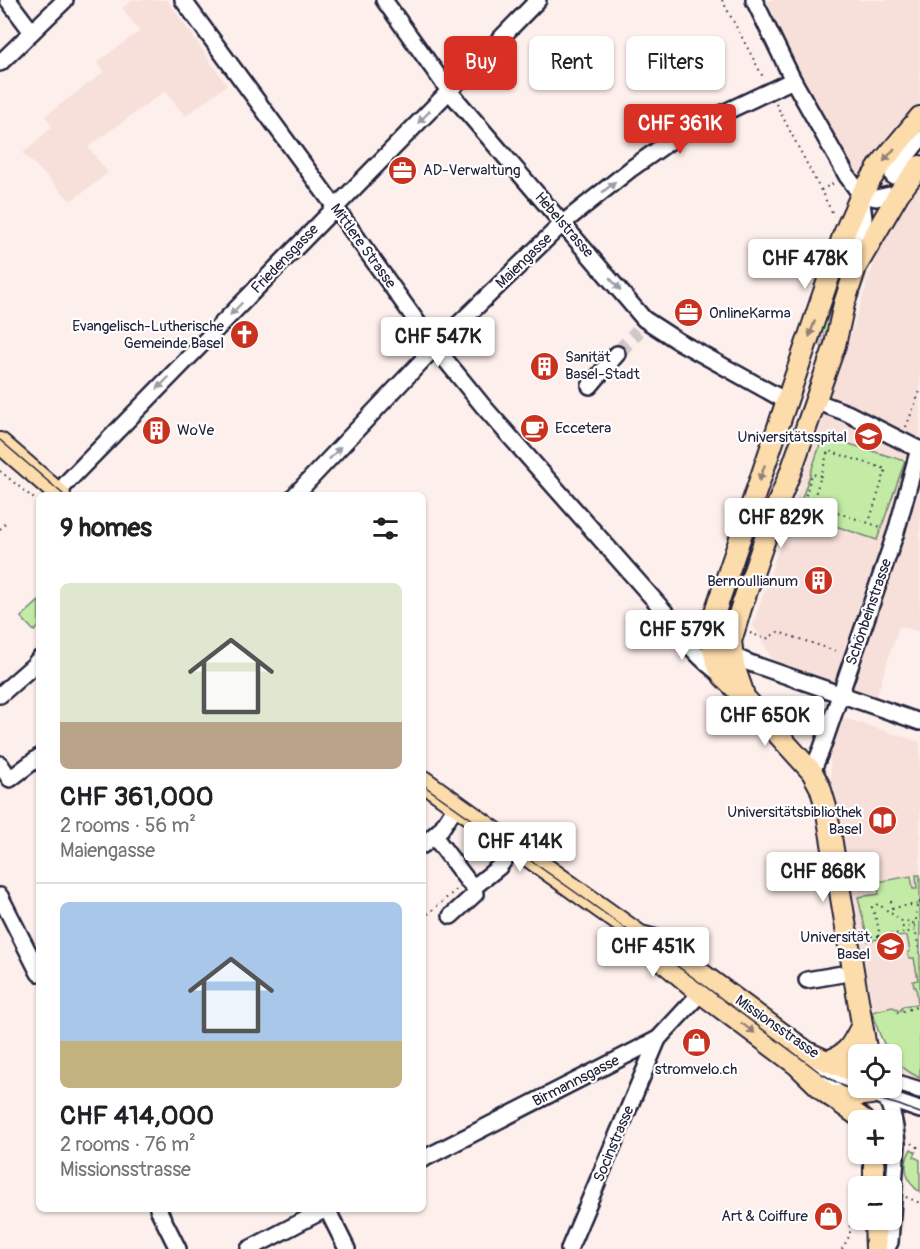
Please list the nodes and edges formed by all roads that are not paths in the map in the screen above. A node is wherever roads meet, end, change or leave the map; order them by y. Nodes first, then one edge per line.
1 (8, 0) edge
2 (65, 0) edge
3 (183, 0) edge
4 (384, 0) edge
5 (538, 0) edge
6 (754, 0) edge
7 (32, 32) junction
8 (0, 63) edge
9 (793, 80) junction
10 (449, 91) junction
11 (920, 117) edge
12 (920, 139) edge
13 (920, 146) edge
14 (920, 166) edge
15 (899, 193) junction
16 (861, 195) junction
17 (335, 207) junction
18 (563, 223) junction
19 (856, 267) junction
20 (435, 347) junction
21 (617, 354) tunnel mouth
22 (590, 386) dead end
23 (786, 400) junction
24 (815, 402) junction
25 (0, 444) edge
26 (920, 450) edge
27 (57, 492) edge
28 (60, 492) edge
29 (298, 492) edge
30 (716, 609) junction
31 (672, 620) junction
32 (711, 630) junction
33 (732, 656) junction
34 (36, 662) edge
35 (723, 676) junction
36 (0, 695) edge
37 (840, 695) junction
38 (745, 698) junction
39 (920, 722) edge
40 (36, 759) edge
41 (0, 764) edge
42 (812, 772) junction
43 (426, 783) edge
44 (456, 806) junction
45 (428, 841) edge
46 (515, 846) junction
47 (471, 883) junction
48 (0, 896) edge
49 (451, 916) dead end
50 (36, 967) edge
51 (854, 972) junction
52 (807, 980) dead end
53 (706, 987) junction
54 (862, 1024) junction
55 (658, 1039) junction
56 (865, 1044) edge
57 (788, 1058) junction
58 (827, 1061) junction
59 (848, 1069) edge
60 (902, 1084) edge
61 (848, 1085) edge
62 (920, 1090) edge
63 (830, 1096) junction
64 (848, 1096) edge
65 (879, 1098) edge
66 (890, 1098) edge
67 (850, 1110) edge
68 (920, 1110) edge
69 (426, 1157) edge
70 (160, 1212) edge
71 (320, 1212) edge
72 (328, 1212) edge
73 (875, 1230) edge
74 (178, 1249) edge
75 (249, 1249) edge
76 (348, 1249) edge
77 (569, 1249) edge
78 (876, 1249) edge
79 (886, 1249) edge

1 - 7 street
2 - 7 street
3 - 17 street, Mittlere Strasse
4 - 10 street, Hebelstrasse
5 - 10 street, Friedensgasse
6 - 9 street
7 - 8 street
9 - 16 street
18 -> 9 street, Maiengasse
10 -> 17 street, Friedensgasse
10 - 18 street, Hebelstrasse
11 -> 16 main road
12 - 13 street
14 - 15 main road
15 - 16 street
15 - 19 main road
16 - 19 street
16 -> 23 main road
17 - 20 street, Mittlere Strasse
17 -> 28 street, Friedensgasse
18 - 20 street, Maiengasse
18 -> 23 street, Hebelstrasse
19 - 24 main road
29 -> 20 street, Maiengasse
20 - 31 street, Mittlere Strasse
21 - 22 street
23 -> 30 main road
24 - 26 street
24 - 33 main road
25 - 27 main road
26 - 37 street, Schönbeinstrasse
30 - 31 street
30 - 32 main road
31 - 35 street, Mittlere Strasse
32 - 33 street
32 - 35 main road
33 - 37 street
33 - 38 main road, Mittlere Strasse
34 - 36 street
35 - 38 main road, Mittlere Strasse
37 - 39 street
37 - 42 street, Schönbeinstrasse
38 - 42 main road, Mittlere Strasse
40 - 41 street
42 - 51 main road
43 - 44 main road, Missionsstrasse
44 - 45 street
44 - 46 main road, Missionsstrasse
45 - 47 street
46 - 47 street
46 - 53 main road, Missionsstrasse
47 - 49 street
48 - 50 street
51 - 52 street
51 - 54 main road
53 - 55 street, Birmannsgasse
53 -> 57 main road, Missionsstrasse
53 - 58 main road, Missionsstrasse
54 - 56 main road
54 - 58 main road
55 - 69 street, Birmannsgasse
55 - 77 street, Socinstrasse
57 - 61 street, Missionsstrasse
57 - 63 main road, Missionsstrasse
58 - 59 main road, Missionsstrasse
60 - 62 street
63 - 64 main road
63 - 67 main road, Missionsstrasse
65 - 79 street
66 - 68 street, Missionsstrasse
70 - 74 street
71 - 75 street
72 - 76 street
73 - 78 main road

